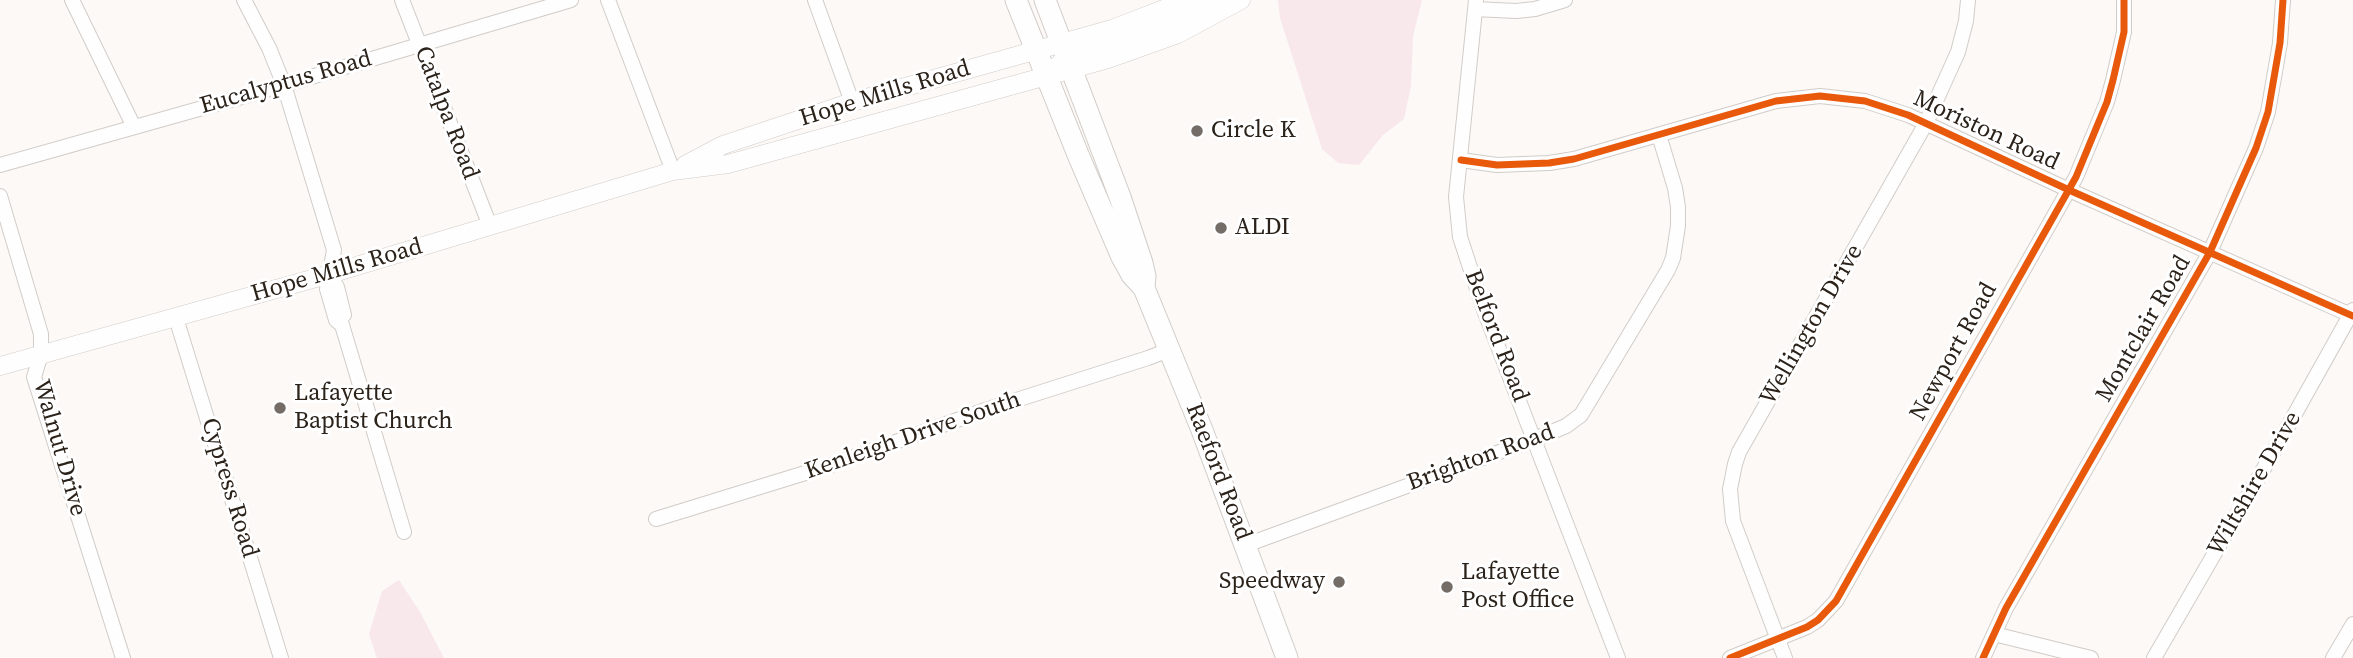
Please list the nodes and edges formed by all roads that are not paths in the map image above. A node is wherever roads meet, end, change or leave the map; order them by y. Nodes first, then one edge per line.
1 (72, 0) edge
2 (243, 0) edge
3 (402, 0) edge
4 (571, 0) edge
5 (608, 0) edge
6 (815, 0) edge
7 (1016, 0) edge
8 (1045, 0) edge
9 (1187, 0) edge
10 (1214, 0) edge
11 (1241, 0) edge
12 (1565, 0) edge
13 (1968, 0) edge
14 (2124, 0) edge
15 (2283, 0) edge
16 (1476, 5) edge
17 (419, 44) junction
18 (1036, 50) junction
19 (1067, 57) junction
20 (1047, 76) junction
21 (284, 85) junction
22 (852, 102) junction
23 (1925, 125) junction
24 (134, 127) junction
25 (1659, 135) junction
26 (1461, 160) junction
27 (0, 165) edge
28 (673, 171) junction
29 (2069, 190) junction
30 (0, 196) edge
31 (490, 226) junction
32 (2210, 252) junction
33 (330, 274) junction
34 (1144, 288) junction
35 (2352, 314) edge
36 (176, 318) junction
37 (1170, 350) junction
38 (41, 354) junction
39 (0, 366) edge
40 (1535, 439) junction
41 (656, 519) dead end
42 (404, 532) dead end
43 (1246, 545) junction
44 (2353, 624) edge
45 (1994, 634) junction
46 (1778, 640) junction
47 (123, 658) edge
48 (281, 658) edge
49 (1287, 658) edge
50 (1618, 658) edge
51 (1730, 658) edge
52 (1785, 658) edge
53 (1983, 658) edge
54 (2091, 658) edge
55 (2154, 658) edge
56 (2333, 658) edge

1 - 24 street
2 - 21 street
3 - 17 street, Catalpa Road
4 - 17 street, Eucalyptus Road
5 - 28 street
6 - 22 street
7 - 18 highway, Raeford Road
8 - 19 highway, Raeford Road
9 - 19 main road
10 - 19 main road
11 - 19 main road
12 - 16 street
13 - 23 street, Wellington Drive
14 - 29 street, Newport Road
15 - 32 street, Montclair Road
16 - 26 street, Belford Road
17 - 21 street, Eucalyptus Road
17 - 31 street, Catalpa Road
18 - 19 main road, Hope Mills Road
18 - 20 highway, Raeford Road
18 - 22 main road, Hope Mills Road
19 - 20 main road, Hope Mills Road
19 - 34 highway, Raeford Road
20 - 28 main road, Hope Mills Road
20 - 34 highway, Raeford Road
21 - 24 street, Eucalyptus Road
21 - 33 street
22 - 28 main road, Hope Mills Road
23 - 25 street, Moriston Road
23 - 29 street, Moriston Road
23 - 46 street, Wellington Drive
24 - 27 street, Eucalyptus Road
25 - 26 street, Moriston Road
25 - 40 street, Brighton Road
26 - 40 street, Belford Road
28 - 31 main road, Hope Mills Road
29 - 32 street, Moriston Road
29 - 46 street, Newport Road
30 - 38 street, Walnut Drive
31 - 33 main road, Hope Mills Road
32 - 35 street, Moriston Road
32 - 45 street, Montclair Road
33 - 36 main road, Hope Mills Road
33 - 42 street
34 - 37 highway, Raeford Road
35 - 55 street, Wiltshire Drive
36 - 38 main road, Hope Mills Road
36 - 48 street, Cypress Road
37 - 41 street, Kenleigh Drive South
37 - 43 highway, Raeford Road
38 - 39 main road, Hope Mills Road
38 - 47 street, Walnut Drive
40 - 43 street, Brighton Road
40 - 50 street, Belford Road
43 - 49 highway, Raeford Road
44 - 56 street
45 - 53 street, Montclair Road
45 - 54 street
46 - 51 street, Newport Road
46 - 52 street, Wellington Drive

